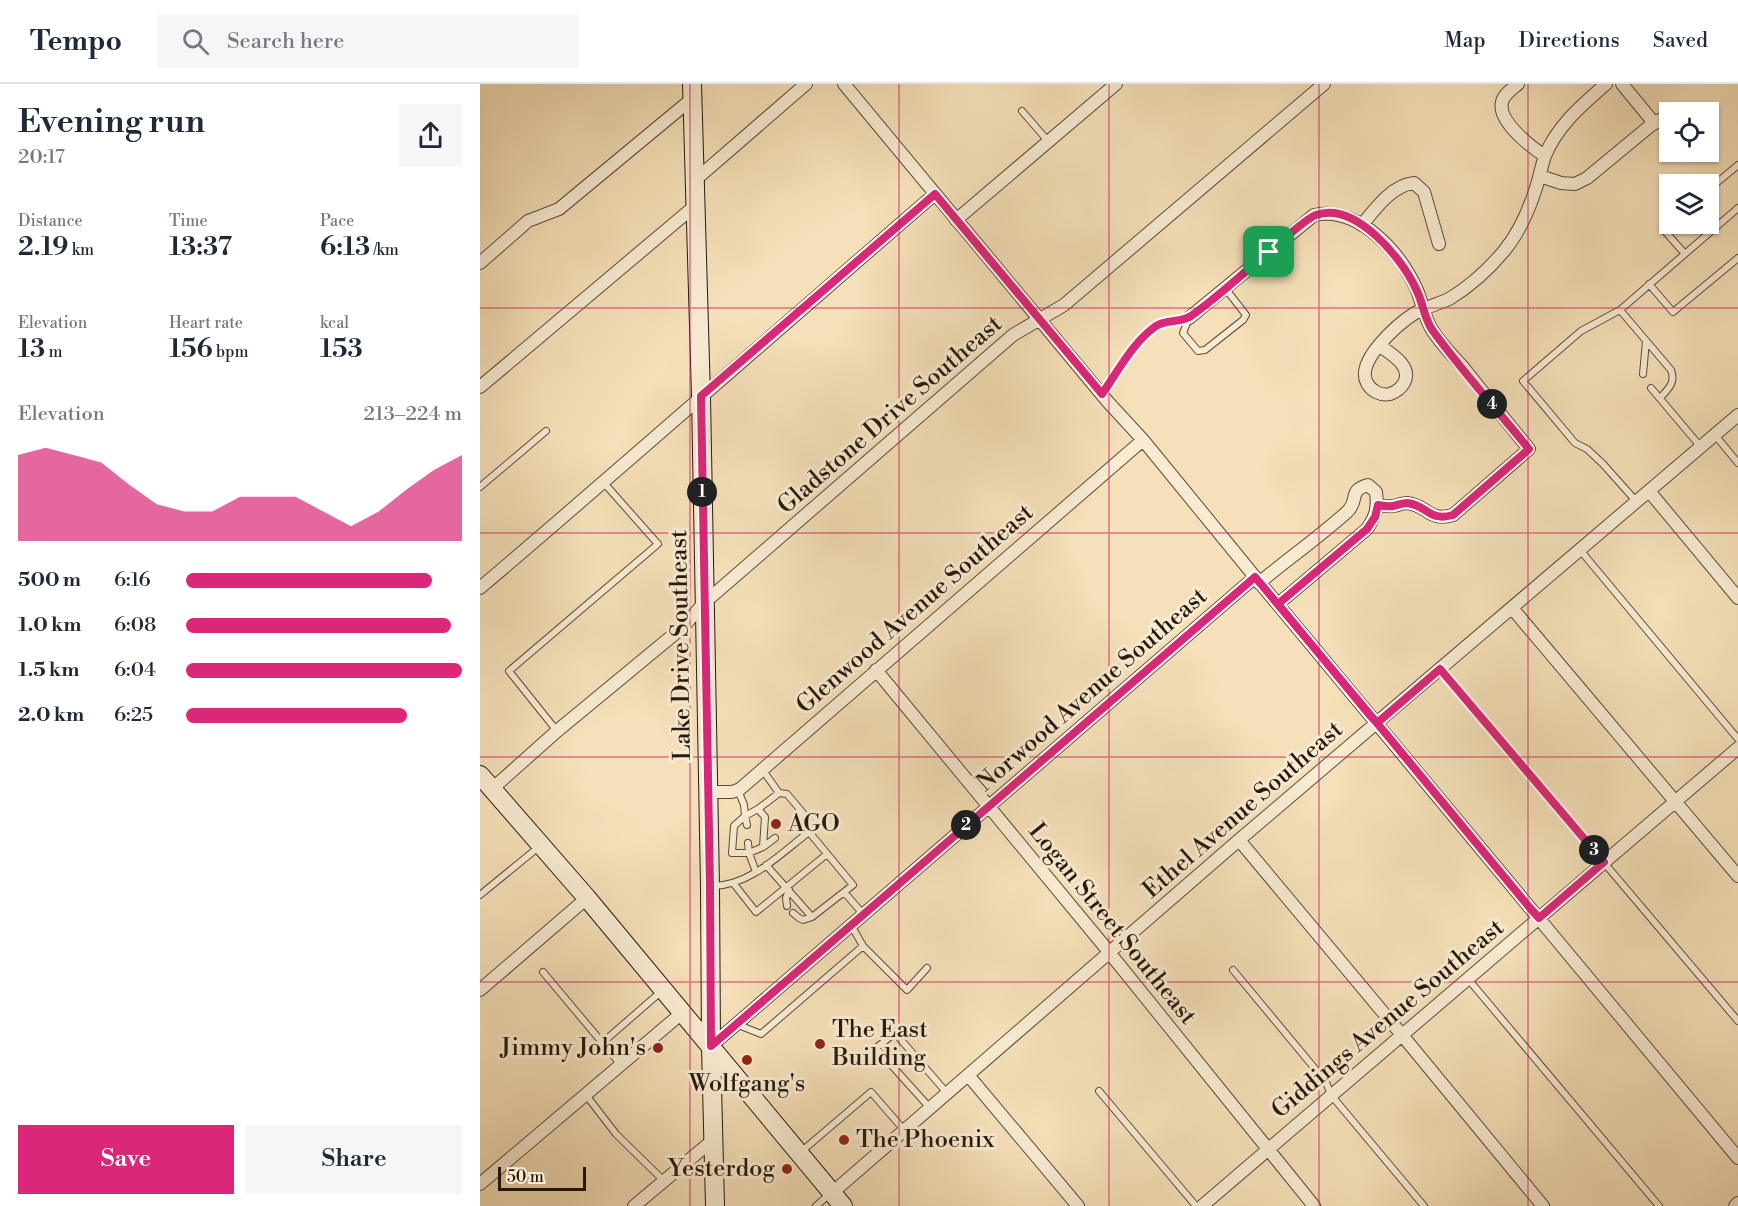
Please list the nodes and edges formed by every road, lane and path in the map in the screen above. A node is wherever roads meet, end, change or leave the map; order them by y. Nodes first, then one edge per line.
1 (806, 84) edge
2 (844, 84) edge
3 (1116, 84) edge
4 (1518, 84) edge
5 (1606, 84) edge
6 (1622, 84) edge
7 (1320, 85) edge
8 (692, 91) edge
9 (1022, 111) dead end
10 (1659, 120) edge
11 (1654, 123) junction
12 (1049, 141) junction
13 (1545, 156) junction
14 (1738, 165) edge
15 (1540, 176) junction
16 (694, 181) junction
17 (1719, 181) edge
18 (935, 194) junction
19 (696, 205) junction
20 (1738, 208) edge
21 (956, 220) junction
22 (1362, 225) junction
23 (1667, 234) edge
24 (1439, 244) dead end
25 (1685, 254) junction
26 (1738, 258) edge
27 (480, 263) edge
28 (1649, 284) junction
29 (1225, 288) junction
30 (1423, 310) junction
31 (1620, 310) junction
32 (1189, 318) junction
33 (1041, 319) junction
34 (1646, 341) junction
35 (1380, 346) dead end
36 (1644, 374) dead end
37 (480, 387) edge
38 (1651, 388) dead end
39 (1102, 394) junction
40 (701, 396) junction
41 (1660, 398) junction
42 (1738, 415) edge
43 (546, 431) dead end
44 (1715, 435) junction
45 (1143, 440) junction
46 (1701, 447) junction
47 (1738, 463) edge
48 (604, 483) junction
49 (480, 487) edge
50 (1649, 491) junction
51 (1636, 502) junction
52 (1378, 505) junction
53 (1580, 550) junction
54 (1257, 580) junction
55 (480, 588) edge
56 (1738, 598) edge
57 (704, 603) junction
58 (1278, 604) junction
59 (1512, 608) junction
60 (1440, 669) junction
61 (876, 670) junction
62 (1377, 723) junction
63 (557, 731) junction
64 (1738, 739) edge
65 (1738, 748) edge
66 (762, 769) junction
67 (485, 785) edge
68 (738, 790) junction
69 (708, 792) junction
70 (779, 793) junction
71 (1675, 800) junction
72 (989, 806) junction
73 (758, 809) junction
74 (745, 816) junction
75 (801, 816) dead end
76 (747, 825) dead end
77 (775, 838) dead end
78 (1239, 840) junction
79 (748, 843) dead end
80 (540, 845) junction
81 (763, 847) junction
82 (749, 852) junction
83 (827, 854) junction
84 (1604, 862) junction
85 (766, 865) junction
86 (756, 873) junction
87 (1738, 876) edge
88 (734, 884) junction
89 (710, 886) junction
90 (787, 889) junction
91 (844, 892) junction
92 (480, 895) edge
93 (587, 898) junction
94 (787, 906) dead end
95 (793, 913) dead end
96 (863, 914) junction
97 (812, 917) junction
98 (1539, 918) junction
99 (851, 925) junction
100 (864, 946) junction
101 (1109, 952) junction
102 (927, 968) dead end
103 (1233, 970) dead end
104 (543, 972) dead end
105 (1468, 979) junction
106 (480, 990) edge
107 (663, 990) junction
108 (682, 1013) junction
109 (1738, 1021) edge
110 (736, 1024) junction
111 (1402, 1035) junction
112 (602, 1043) junction
113 (711, 1046) junction
114 (621, 1065) junction
115 (968, 1074) junction
116 (1099, 1091) dead end
117 (947, 1093) junction
118 (586, 1094) junction
119 (1331, 1095) junction
120 (930, 1108) junction
121 (904, 1131) junction
122 (713, 1140) junction
123 (1267, 1149) junction
124 (799, 1154) junction
125 (1738, 1158) edge
126 (662, 1183) junction
127 (480, 1184) edge
128 (838, 1200) edge
129 (634, 1206) edge
130 (715, 1206) edge
131 (816, 1206) edge
132 (1078, 1206) edge
133 (1196, 1206) edge
134 (1202, 1206) edge
135 (1314, 1206) edge
136 (1424, 1206) edge
137 (1543, 1206) edge
138 (1659, 1206) edge

1 - 16 street
2 - 18 street
3 - 12 street
4 - 13 street
5 - 13 street
6 - 11 street
7 - 33 street, Gladstone Drive Southeast
8 - 16 main road, Lake Drive Southeast
8 - 27 street
9 - 12 lane
10 - 11 street
11 - 15 street
12 - 21 street
13 - 15 street
14 - 17 lane
15 - 30 street
16 - 19 main road, Lake Drive Southeast
18 - 21 street
18 - 40 street
19 - 37 street
19 - 40 main road, Lake Drive Southeast
20 - 25 lane
21 - 33 street
22 - 24 street
22 - 29 street
22 - 30 street
23 - 25 lane
25 - 28 lane
26 - 28 lane
28 - 31 lane
29 - 32 street
29 - 32 lane
30 - 35 street
30 - 52 street
31 - 34 lane
31 - 51 lane
32 - 39 lane
33 - 39 street
33 - 57 street, Gladstone Drive Southeast
34 - 36 lane
34 - 41 lane
38 - 41 lane
39 - 45 street
40 - 48 street
40 - 57 main road, Lake Drive Southeast
41 - 46 lane
42 - 44 street, Ethel Avenue Southeast
43 - 49 lane
44 - 46 street, Ethel Avenue Southeast
44 - 47 lane
45 - 54 street
45 - 61 street, Glenwood Avenue Southeast
46 - 50 street, Ethel Avenue Southeast
48 - 55 street
48 - 63 lane
50 - 51 street, Ethel Avenue Southeast
50 - 56 street
51 - 53 street, Ethel Avenue Southeast
52 - 54 street, Norwood Avenue Southeast
52 - 58 street
53 - 59 street, Ethel Avenue Southeast
53 - 64 lane
54 - 58 street
54 - 72 street, Norwood Avenue Southeast
57 - 63 street, Gladstone Drive Southeast
57 - 69 main road, Lake Drive Southeast
58 - 62 street
59 - 60 street, Ethel Avenue Southeast
59 - 71 street
60 - 62 street, Ethel Avenue Southeast
60 - 84 lane
61 - 66 street, Glenwood Avenue Southeast
61 - 72 street, Logan Street Southeast
62 - 78 street, Ethel Avenue Southeast
62 - 98 street
63 - 67 street, Gladstone Drive Southeast
65 - 71 street, Giddings Avenue Southeast
66 - 68 street, Glenwood Avenue Southeast
66 - 70 lane
67 - 80 main road
68 - 69 street
68 - 74 lane
69 - 89 main road, Lake Drive Southeast
70 - 73 lane
70 - 75 lane
71 - 84 street, Giddings Avenue Southeast
71 - 87 street
72 - 96 street, Norwood Avenue Southeast
72 - 101 street, Logan Street Southeast
73 - 74 lane
73 - 81 lane
74 - 76 lane
74 - 82 lane
77 - 81 lane
78 - 101 street, Ethel Avenue Southeast
78 - 111 street
79 - 82 lane
80 - 92 lane
80 - 93 main road
81 - 82 lane
82 - 86 lane
83 - 85 lane
83 - 90 lane
83 - 91 lane
84 - 98 street, Giddings Avenue Southeast
84 - 109 lane
85 - 86 lane
85 - 90 lane
86 - 88 lane
88 - 89 lane
88 - 90 lane
89 - 113 main road, Lake Drive Southeast
90 - 94 lane
90 - 97 lane
91 - 96 lane
91 - 97 lane
93 - 106 street
93 - 107 main road
95 - 97 lane
96 - 99 street, Norwood Avenue Southeast
98 - 105 street, Giddings Avenue Southeast
98 - 125 street
99 - 100 lane
99 - 110 street, Norwood Avenue Southeast
100 - 102 lane
100 - 110 lane
101 - 115 street, Ethel Avenue Southeast
101 - 123 street, Logan Street Southeast
103 - 119 lane
104 - 112 lane
105 - 111 street, Giddings Avenue Southeast
105 - 138 lane
107 - 108 main road
107 - 112 lane
108 - 113 main road
108 - 114 street
110 - 113 street, Norwood Avenue Southeast
111 - 119 street, Giddings Avenue Southeast
111 - 137 street
112 - 114 lane
113 - 122 main road, Lake Drive Southeast
113 - 124 main road
114 - 118 street
115 - 117 street, Ethel Avenue Southeast
115 - 132 street
116 - 133 lane
117 - 120 street, Ethel Avenue Southeast
117 - 120 lane
118 - 126 lane
118 - 127 street
119 - 123 street, Giddings Avenue Southeast
119 - 136 lane
120 - 121 street, Ethel Avenue Southeast
121 - 124 lane
121 - 128 street, Ethel Avenue Southeast
122 - 126 street
122 - 130 main road, Lake Drive Southeast
123 - 134 street, Giddings Avenue Southeast
123 - 135 street, Logan Street Southeast
124 - 128 main road
126 - 129 street
128 - 131 lane

